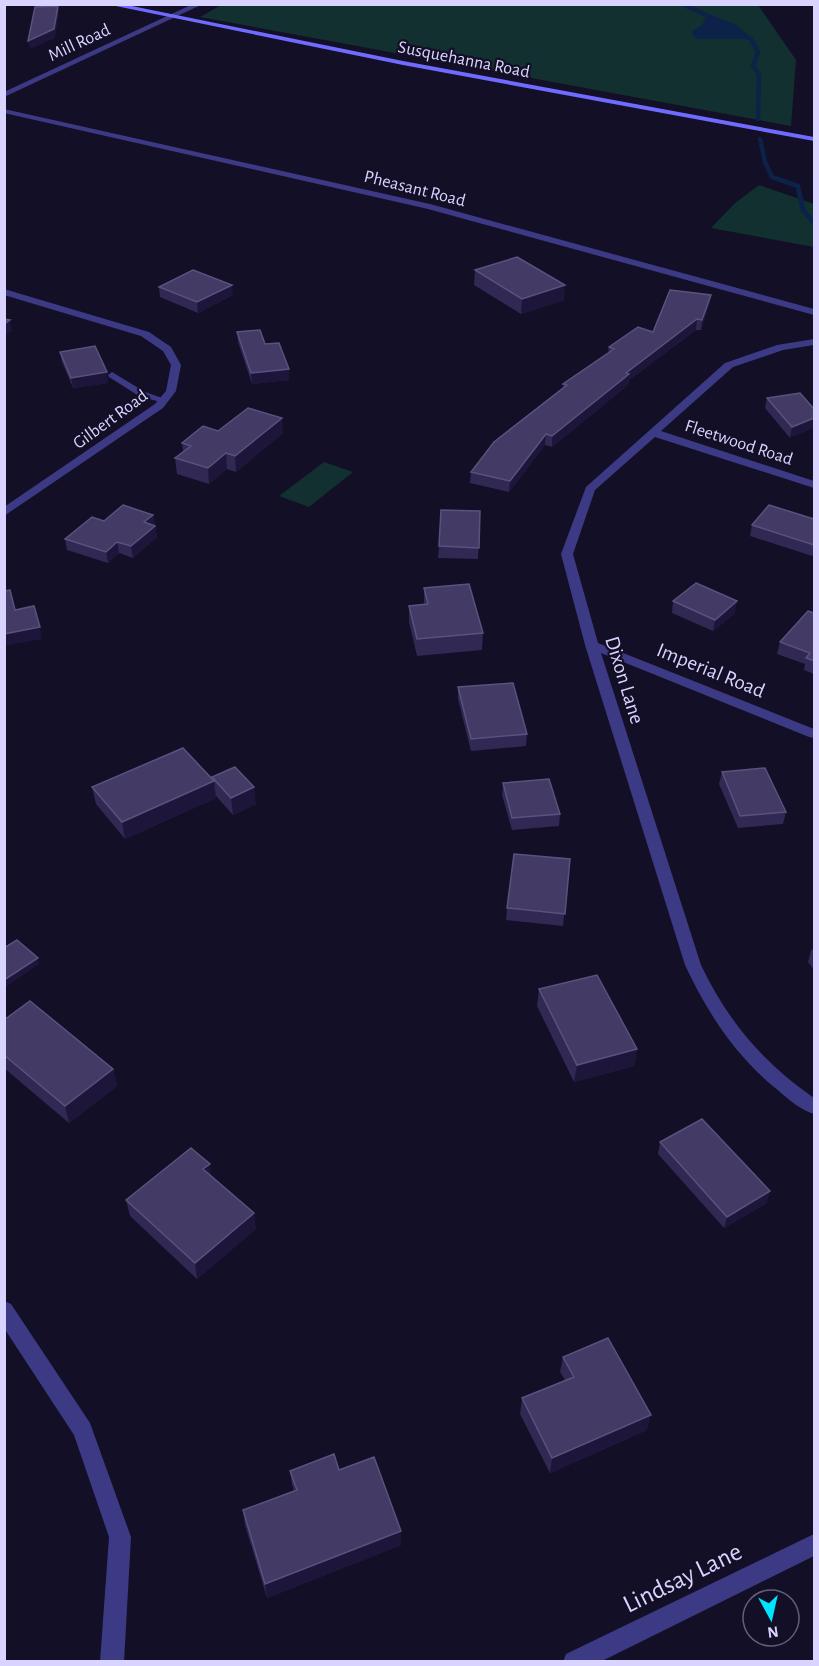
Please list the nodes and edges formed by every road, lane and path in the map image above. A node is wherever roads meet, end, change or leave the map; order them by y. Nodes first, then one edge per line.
1 (108, 4) edge
2 (200, 4) edge
3 (171, 16) junction
4 (4, 95) edge
5 (4, 111) edge
6 (814, 139) edge
7 (4, 292) edge
8 (814, 312) edge
9 (814, 342) edge
10 (112, 375) dead end
11 (164, 400) junction
12 (652, 432) junction
13 (814, 486) edge
14 (4, 513) edge
15 (592, 645) junction
16 (814, 734) edge
17 (814, 1107) edge
18 (4, 1310) edge
19 (814, 1545) edge
20 (112, 1662) edge
21 (574, 1662) edge

1 - 3 main road, Susquehanna Road
2 - 3 street, Mill Road
3 - 4 street, Mill Road
3 - 6 main road, Susquehanna Road
5 - 8 street, Pheasant Road
7 - 11 street, Gilbert Road
9 - 12 street, Dixon Lane
10 - 11 lane
11 - 14 street, Gilbert Road
12 - 13 street, Fleetwood Road
12 - 15 street, Dixon Lane
15 - 16 street, Imperial Road
15 - 17 street, Dixon Lane
18 - 20 street
19 - 21 street, Lindsay Lane

